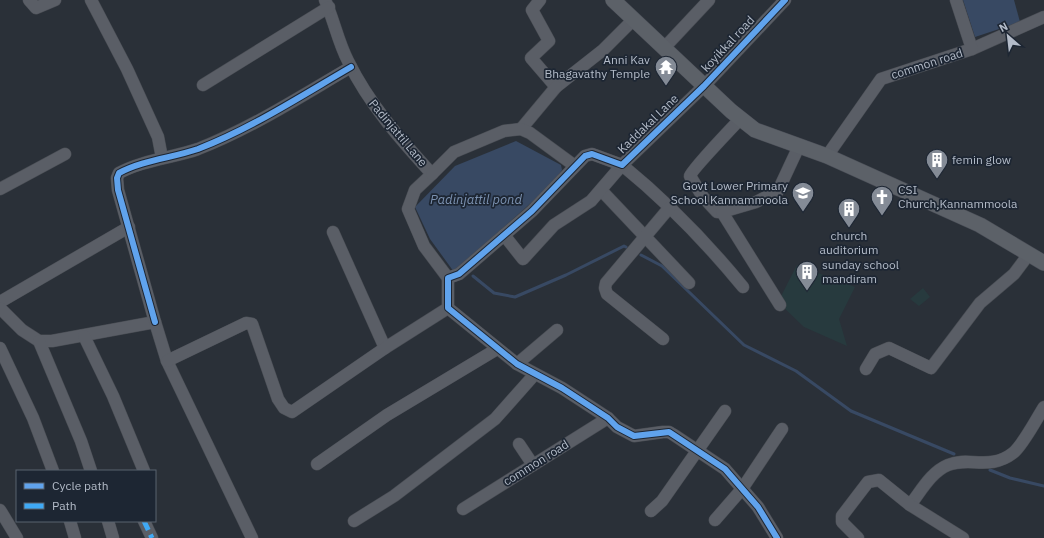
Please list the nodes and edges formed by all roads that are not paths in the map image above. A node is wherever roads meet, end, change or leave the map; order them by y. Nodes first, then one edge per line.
1 (55, 0) edge
2 (91, 0) edge
3 (540, 0) edge
4 (613, 0) edge
5 (709, 0) edge
6 (785, 0) edge
7 (956, 0) edge
8 (30, 2) edge
9 (327, 4) edge
10 (1044, 17) edge
11 (634, 19) junction
12 (664, 48) junction
13 (972, 49) junction
14 (351, 67) junction
15 (203, 85) dead end
16 (704, 86) junction
17 (556, 87) junction
18 (741, 118) junction
19 (521, 129) junction
20 (799, 146) junction
21 (65, 154) dead end
22 (827, 156) junction
23 (162, 158) junction
24 (622, 165) junction
25 (575, 166) junction
26 (432, 174) junction
27 (0, 189) edge
28 (601, 190) junction
29 (670, 207) junction
30 (722, 212) junction
31 (129, 227) junction
32 (333, 232) dead end
33 (504, 235) junction
34 (645, 237) junction
35 (1029, 254) junction
36 (1044, 263) edge
37 (448, 278) junction
38 (689, 283) dead end
39 (743, 288) dead end
40 (0, 302) edge
41 (780, 305) dead end
42 (0, 308) edge
43 (448, 308) junction
44 (155, 322) junction
45 (557, 330) dead end
46 (84, 336) junction
47 (664, 339) dead end
48 (39, 341) junction
49 (0, 348) edge
50 (385, 348) junction
51 (497, 349) junction
52 (167, 361) junction
53 (517, 364) junction
54 (866, 369) dead end
55 (535, 374) junction
56 (1044, 407) edge
57 (724, 411) dead end
58 (608, 418) junction
59 (782, 429) dead end
60 (519, 444) dead end
61 (698, 451) junction
62 (317, 464) dead end
63 (533, 465) junction
64 (53, 470) edge
65 (91, 470) edge
66 (144, 470) edge
67 (742, 488) junction
68 (910, 505) junction
69 (463, 509) dead end
70 (0, 510) edge
71 (651, 511) dead end
72 (715, 520) dead end
73 (354, 521) dead end
74 (70, 522) edge
75 (108, 522) edge
76 (144, 522) edge
77 (17, 538) edge
78 (75, 538) edge
79 (113, 538) edge
80 (152, 538) edge
81 (252, 538) edge
82 (777, 538) edge
83 (858, 538) edge
84 (962, 538) edge

1 - 8 street
2 - 23 street
3 - 17 street
4 - 11 main road
5 - 12 street
6 - 16 street, koyikkal road
7 - 13 street, common road
9 - 14 street, Padinjattil Lane
9 - 15 street
10 - 13 street, common road
11 - 12 main road
11 - 17 street
12 - 16 main road
13 - 22 street, common road
14 - 23 street
14 - 26 street, Padinjattil Lane
16 - 18 main road
16 - 24 street, Kaddakal Lane
17 - 19 street
18 - 20 main road
18 - 30 street
19 - 25 street
19 - 26 street
20 - 22 main road
20 - 30 street
21 - 27 street
22 - 35 main road
23 - 31 street
24 - 25 street, Kaddakal Lane
24 - 28 street
24 - 29 street
25 - 33 street, Kaddakal Lane
26 - 37 street, Padinjattil Lane
28 - 33 street
28 - 34 street
29 - 34 street
29 - 39 street
30 - 41 street
31 - 40 street
31 - 44 street
32 - 50 street
33 - 37 street, Kaddakal Lane
34 - 38 street
34 - 47 street
35 - 36 main road
35 - 54 street
37 - 43 street
42 - 48 street
43 - 50 street
43 - 51 street
44 - 46 street
44 - 52 street
45 - 53 street
46 - 48 street
46 - 66 street
48 - 65 street
49 - 64 street
50 - 52 street
51 - 53 street
51 - 62 street
52 - 81 street
53 - 55 street
55 - 58 street
55 - 73 street
56 - 68 street
57 - 61 street
58 - 61 street
58 - 63 street, common road
59 - 67 street
60 - 63 street
61 - 67 street
61 - 71 street
63 - 69 street, common road
67 - 72 street
67 - 82 street
68 - 83 street
68 - 84 street
70 - 77 street
74 - 78 street
75 - 79 street
76 - 80 street

